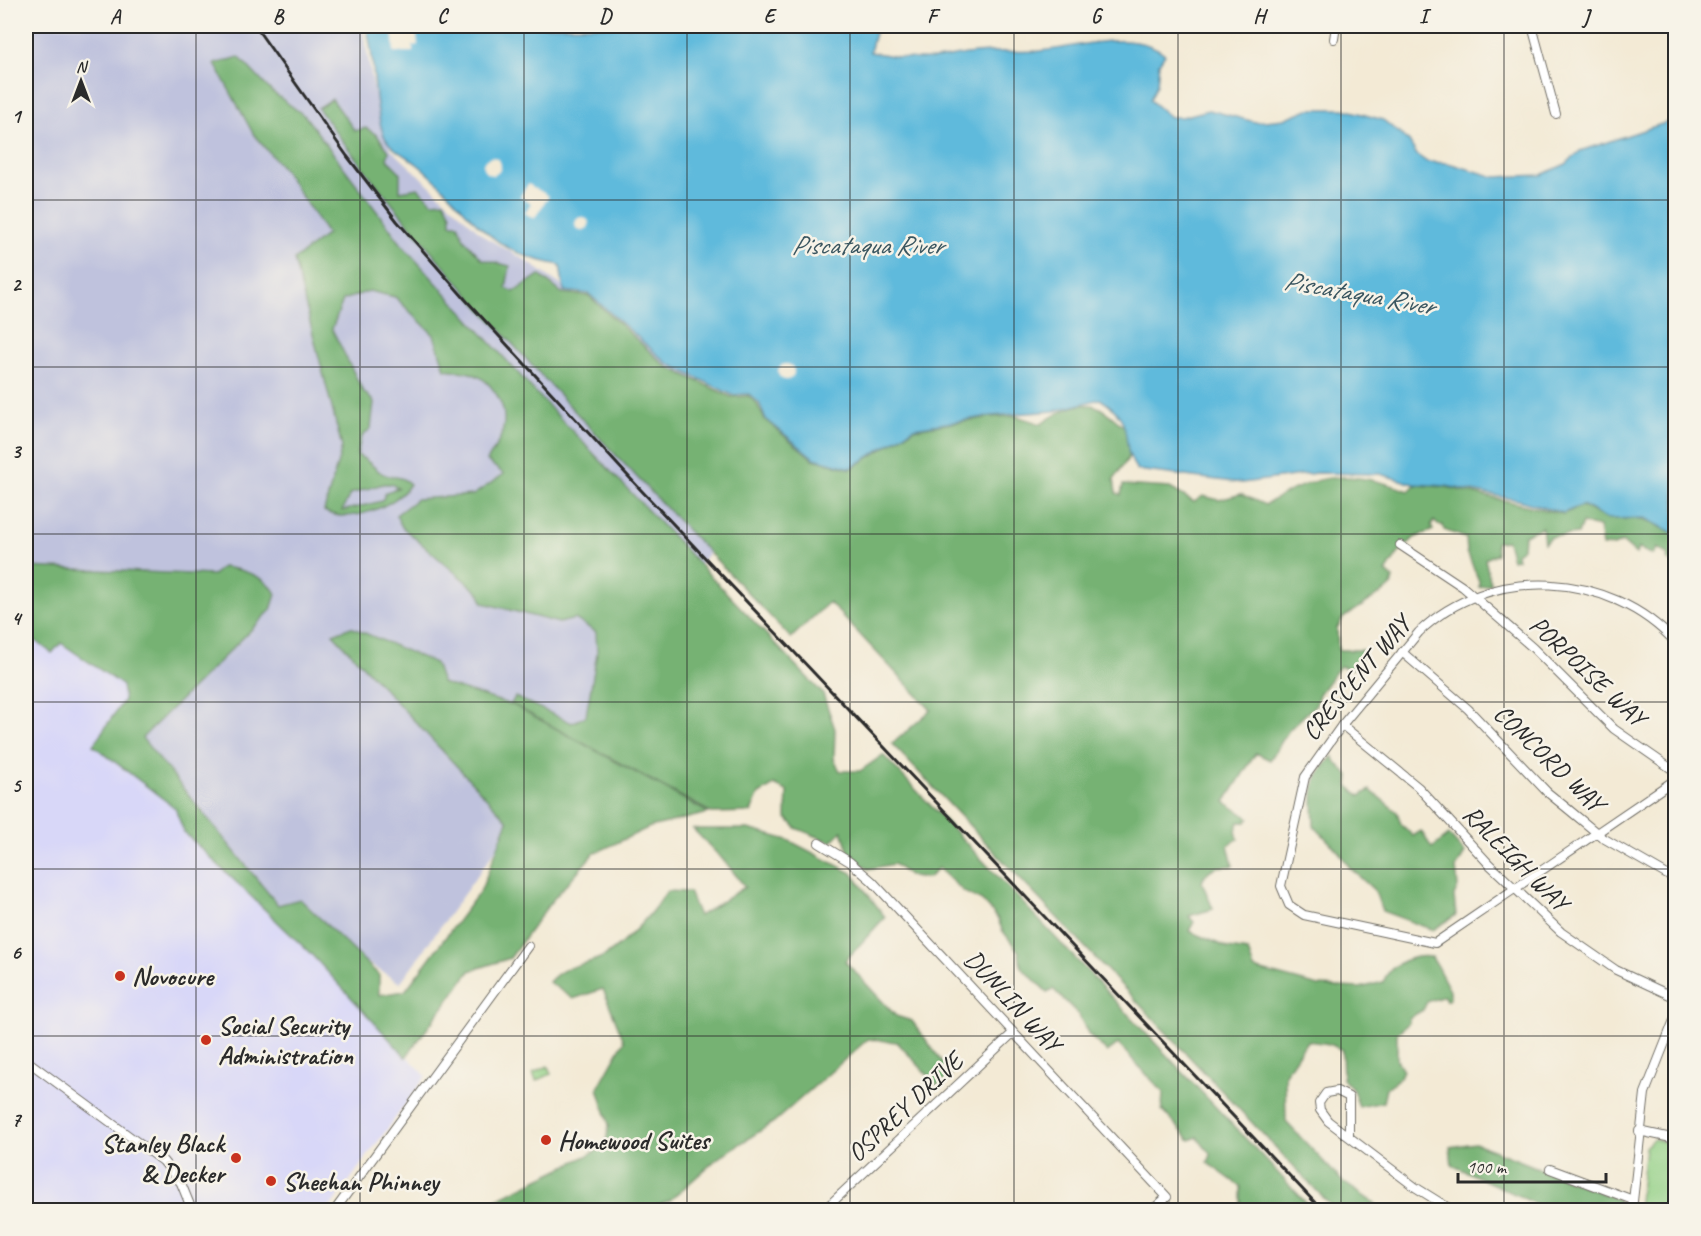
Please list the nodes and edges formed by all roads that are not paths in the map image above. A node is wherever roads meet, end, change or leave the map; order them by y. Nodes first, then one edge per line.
1 (1336, 26) edge
2 (1532, 26) edge
3 (1334, 39) dead end
4 (1556, 114) dead end
5 (1400, 545) dead end
6 (1475, 597) junction
7 (1676, 643) edge
8 (1402, 652) junction
9 (1342, 725) junction
10 (1676, 772) edge
11 (1676, 779) edge
12 (1595, 832) junction
13 (819, 843) dead end
14 (1676, 880) edge
15 (1515, 888) junction
16 (528, 946) dead end
17 (1676, 998) edge
18 (1676, 1015) edge
19 (1013, 1033) junction
20 (26, 1060) edge
21 (1640, 1131) junction
22 (1349, 1135) junction
23 (1676, 1139) edge
24 (1550, 1169) dead end
25 (1633, 1200) junction
26 (192, 1210) edge
27 (335, 1210) edge
28 (824, 1210) edge
29 (1152, 1210) edge
30 (1452, 1210) edge
31 (1632, 1210) edge

1 - 3 street
2 - 4 street
5 - 6 street, PORPOISE WAY
6 - 7 street, CRESCENT WAY
6 - 8 street, CRESCENT WAY
6 - 10 street, PORPOISE WAY
8 - 9 street, CRESCENT WAY
8 - 12 street, CONCORD WAY
9 - 15 street, RALEIGH WAY
9 - 15 street, CRESCENT WAY
11 - 12 street
12 - 14 street, CONCORD WAY
12 - 15 street
13 - 19 street, DUNLIN WAY
15 - 17 street, RALEIGH WAY
16 - 27 street
18 - 21 street
19 - 28 street, OSPREY DRIVE
19 - 29 street, DUNLIN WAY
20 - 26 street
21 - 23 street
21 - 25 street
22 - 22 street
22 - 30 street
24 - 25 street
25 - 31 street

